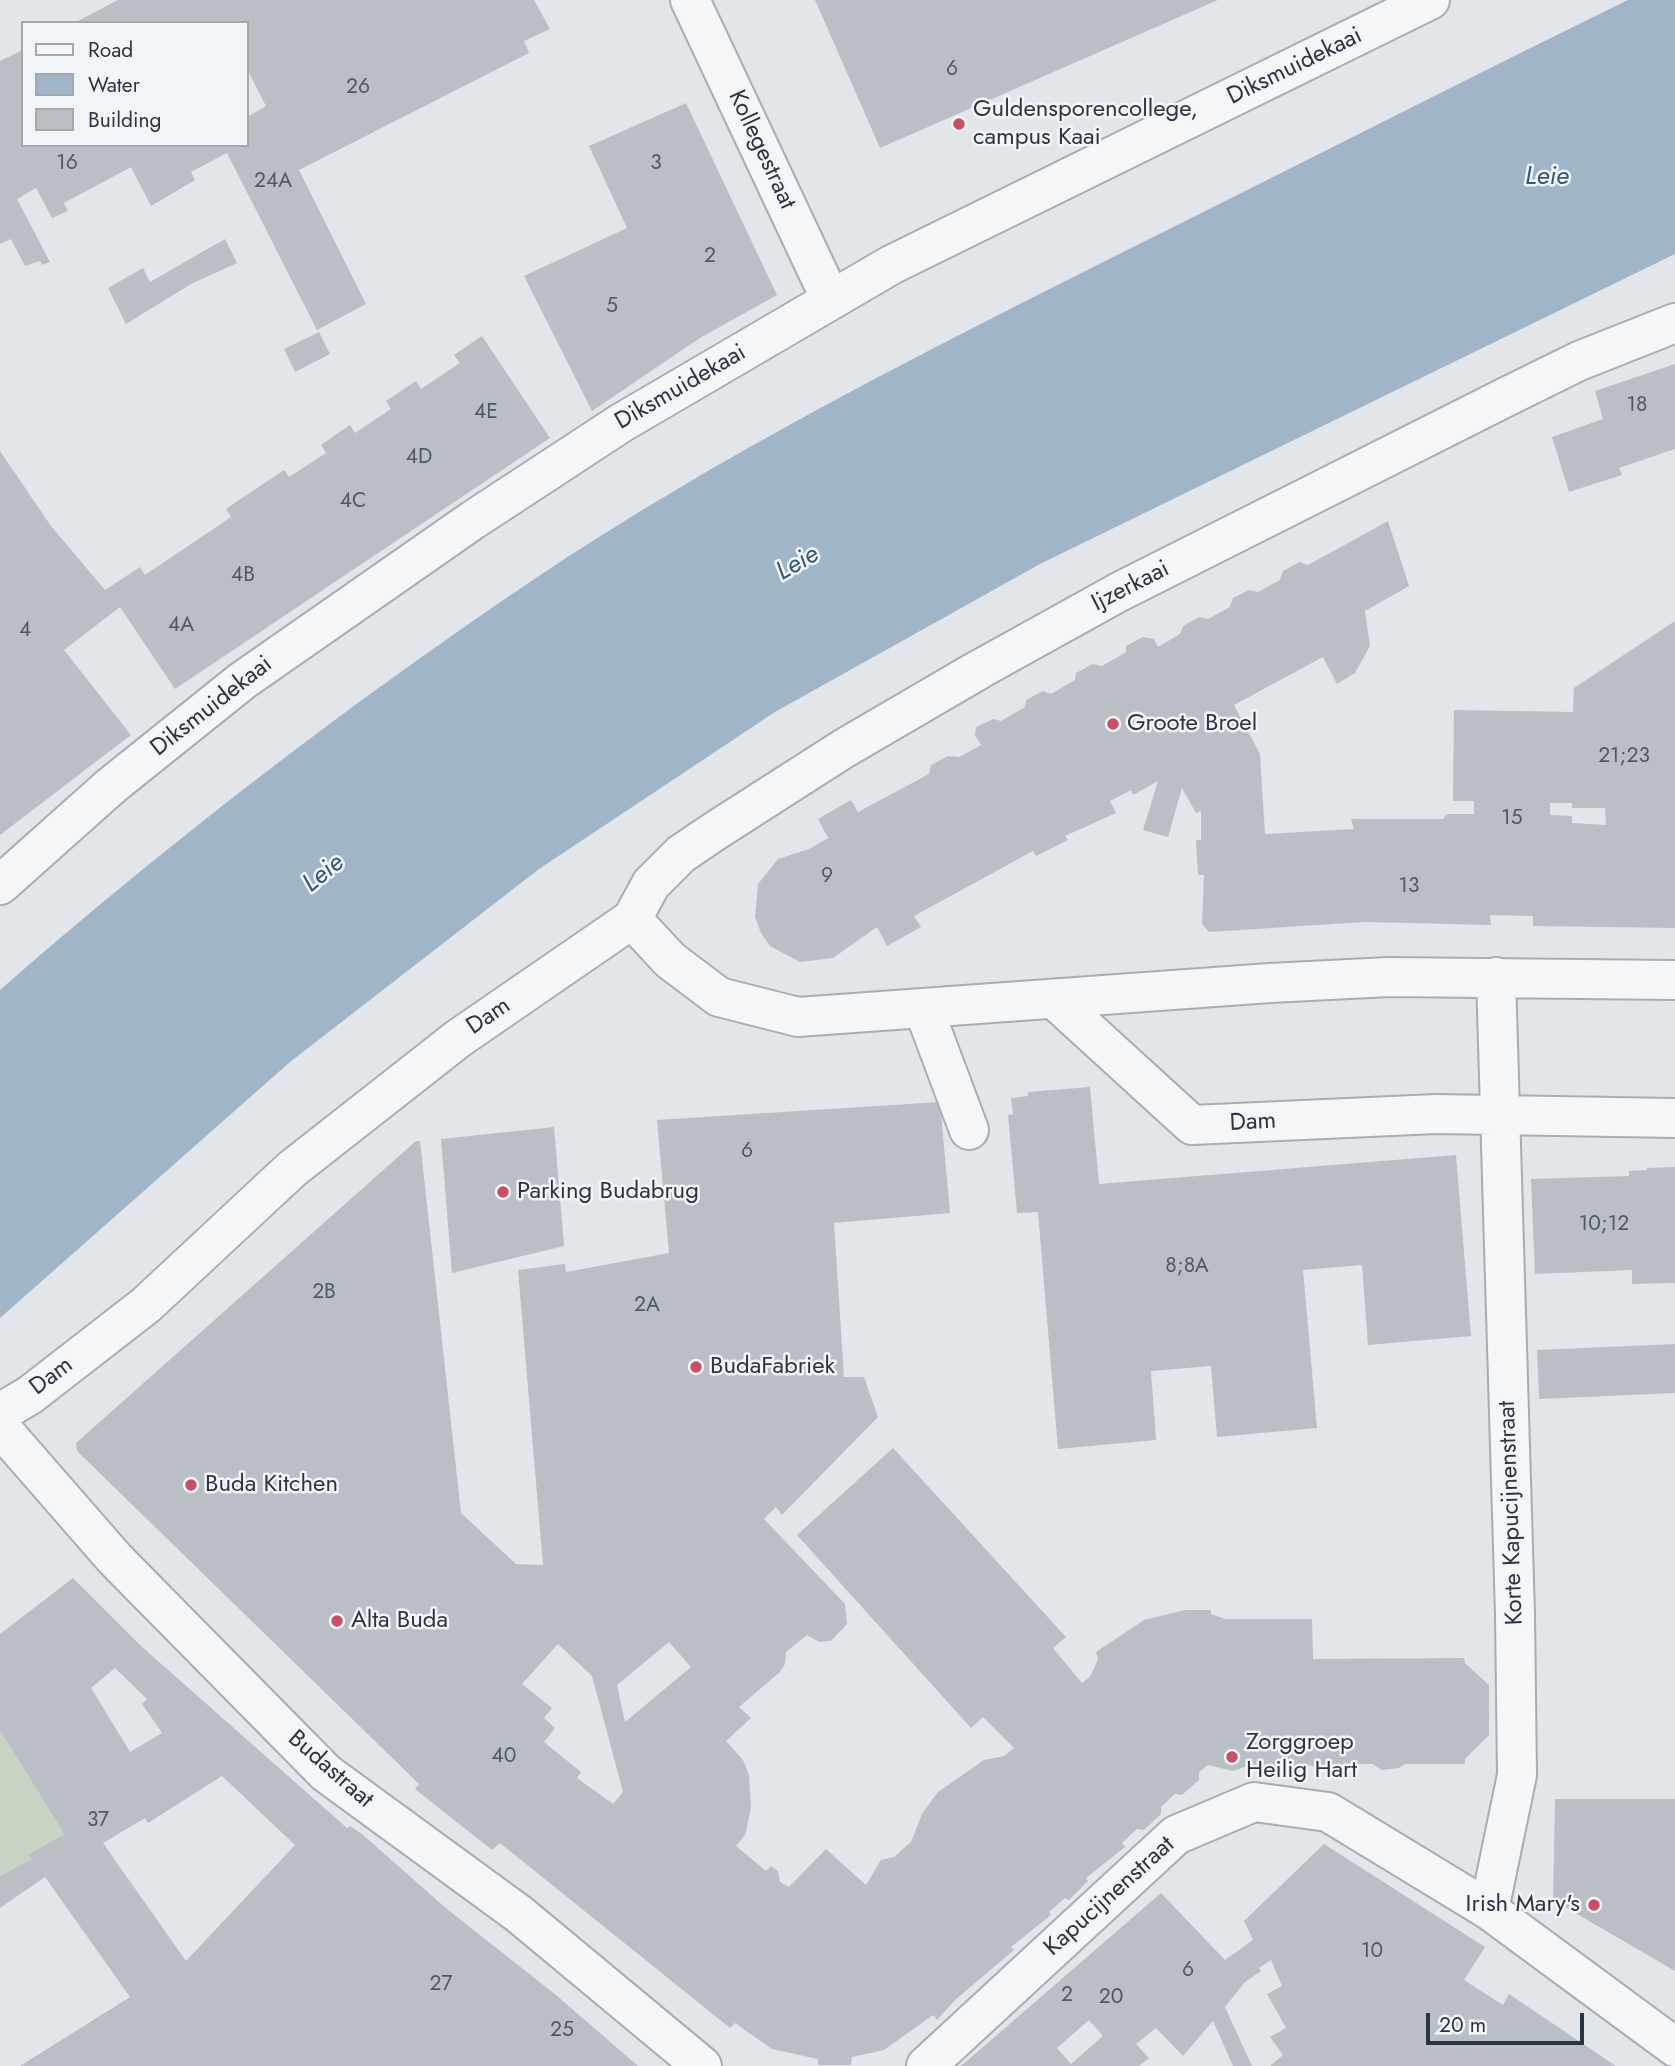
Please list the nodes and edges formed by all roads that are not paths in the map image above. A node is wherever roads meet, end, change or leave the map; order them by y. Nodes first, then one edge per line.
1 (690, 0) edge
2 (1430, 0) edge
3 (831, 300) junction
4 (1675, 323) edge
5 (0, 885) edge
6 (632, 919) junction
7 (1496, 977) junction
8 (1675, 980) edge
9 (1055, 1000) junction
10 (924, 1010) junction
11 (1500, 1114) junction
12 (1675, 1118) edge
13 (969, 1130) dead end
14 (0, 1413) edge
15 (0, 1427) edge
16 (1489, 1910) junction
17 (1675, 2047) edge
18 (702, 2066) edge
19 (926, 2066) edge

1 - 3 street, Kollegestraat
2 - 3 street, Diksmuidekaai
3 - 5 street, Diksmuidekaai
4 - 6 street, Ijzerkaai
6 - 10 street
6 - 14 street, Dam
7 - 8 street
7 - 9 street
7 - 11 street
9 - 10 street
9 - 11 street, Dam
10 - 13 street
11 - 12 street, Dam
11 - 16 street, Korte Kapucijnenstraat
15 - 18 street, Budastraat
16 - 17 street, Kapucijnenstraat
16 - 19 street, Kapucijnenstraat

